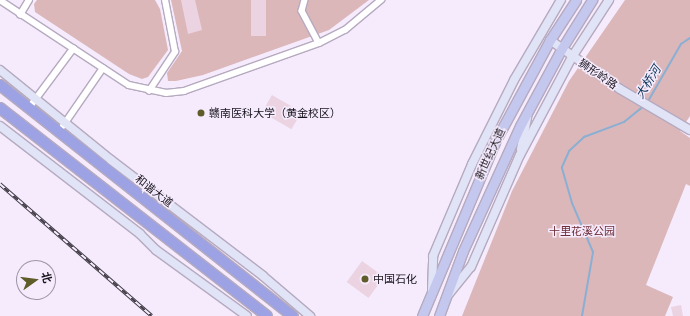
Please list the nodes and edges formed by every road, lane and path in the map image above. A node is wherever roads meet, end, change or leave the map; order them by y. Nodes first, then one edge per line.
1 (0, 0) edge
2 (29, 0) edge
3 (165, 0) edge
4 (305, 0) edge
5 (381, 0) edge
6 (561, 0) edge
7 (576, 0) edge
8 (592, 0) edge
9 (609, 0) edge
10 (20, 15) junction
11 (550, 40) junction
12 (319, 43) junction
13 (562, 48) junction
14 (73, 49) junction
15 (572, 57) junction
16 (103, 68) junction
17 (0, 70) edge
18 (0, 85) edge
19 (149, 91) junction
20 (36, 99) junction
21 (0, 108) edge
22 (29, 108) junction
23 (527, 112) junction
24 (0, 126) edge
25 (62, 127) junction
26 (689, 129) edge
27 (497, 138) junction
28 (520, 155) junction
29 (472, 164) junction
30 (432, 292) junction
31 (446, 298) junction
32 (247, 316) edge
33 (267, 316) edge
34 (293, 316) edge
35 (310, 316) edge
36 (422, 316) edge
37 (439, 316) edge

1 - 10 street
2 - 10 street
3 - 19 street
4 - 12 street
5 - 12 street
6 - 29 street
7 - 11 main road, 新世纪大道
8 - 13 main road, 新世纪大道
9 - 15 street
10 - 14 street
11 - 13 street, 狮形岭路
11 - 27 main road, 新世纪大道
12 - 19 street
13 - 15 street, 狮形岭路
13 - 23 main road, 新世纪大道
14 - 16 street
14 - 20 street
15 - 26 street, 狮形岭路
15 - 28 street
16 - 19 street
16 - 25 street
17 - 20 street
18 - 22 highway, 和谐大道
20 - 22 street
20 - 25 street
21 - 33 highway
22 - 25 highway, 和谐大道
23 - 28 street
23 - 31 main road, 新世纪大道
24 - 32 street
25 - 34 highway, 和谐大道
25 - 35 street
27 - 29 street
27 - 30 main road, 新世纪大道
28 - 31 street
29 - 30 street
30 - 36 main road, 新世纪大道
31 - 37 main road, 新世纪大道

